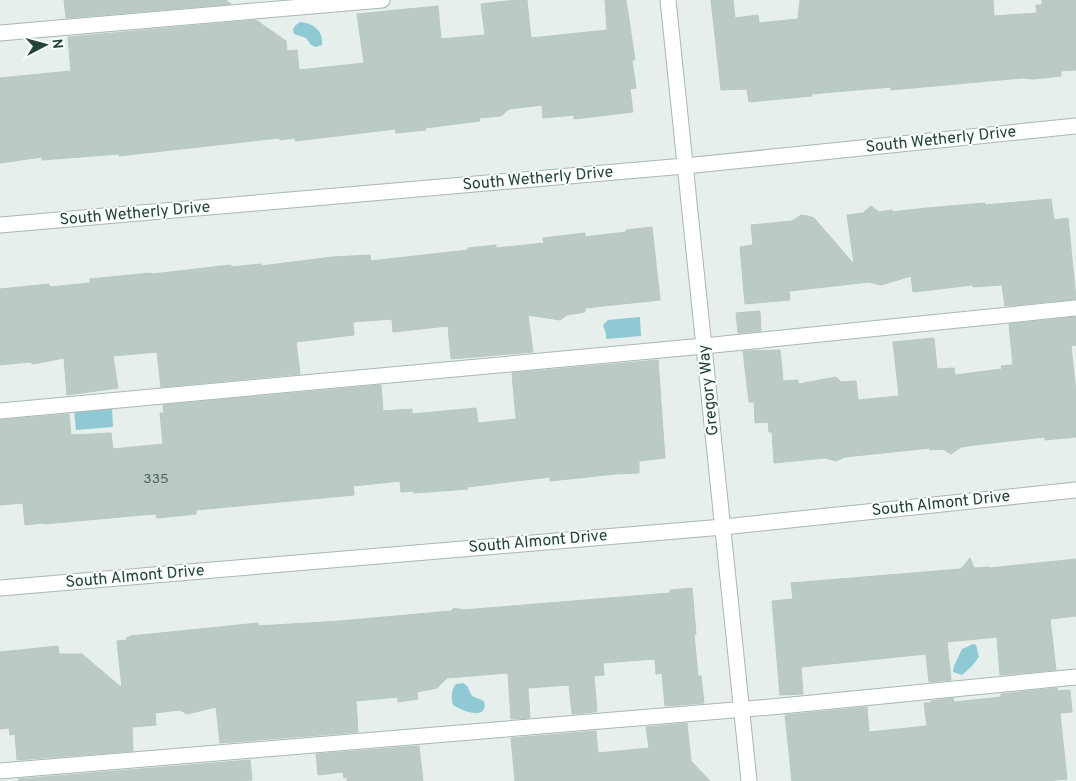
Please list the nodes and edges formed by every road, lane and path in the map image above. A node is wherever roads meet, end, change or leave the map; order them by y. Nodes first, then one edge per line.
1 (382, 0) edge
2 (668, 0) edge
3 (0, 33) edge
4 (1076, 126) edge
5 (686, 166) junction
6 (0, 225) edge
7 (1076, 308) edge
8 (704, 346) junction
9 (0, 411) edge
10 (1076, 490) edge
11 (723, 527) junction
12 (0, 588) edge
13 (1076, 677) edge
14 (742, 709) junction
15 (0, 771) edge
16 (749, 781) edge

1 - 3 street
2 - 5 street, Gregory Way
4 - 5 street, South Wetherly Drive
5 - 6 street, South Wetherly Drive
5 - 8 street, Gregory Way
7 - 8 street
8 - 9 street
8 - 11 street, Gregory Way
10 - 11 street, South Almont Drive
11 - 12 street, South Almont Drive
11 - 14 street, Gregory Way
13 - 14 street
14 - 15 street
14 - 16 street, Gregory Way

